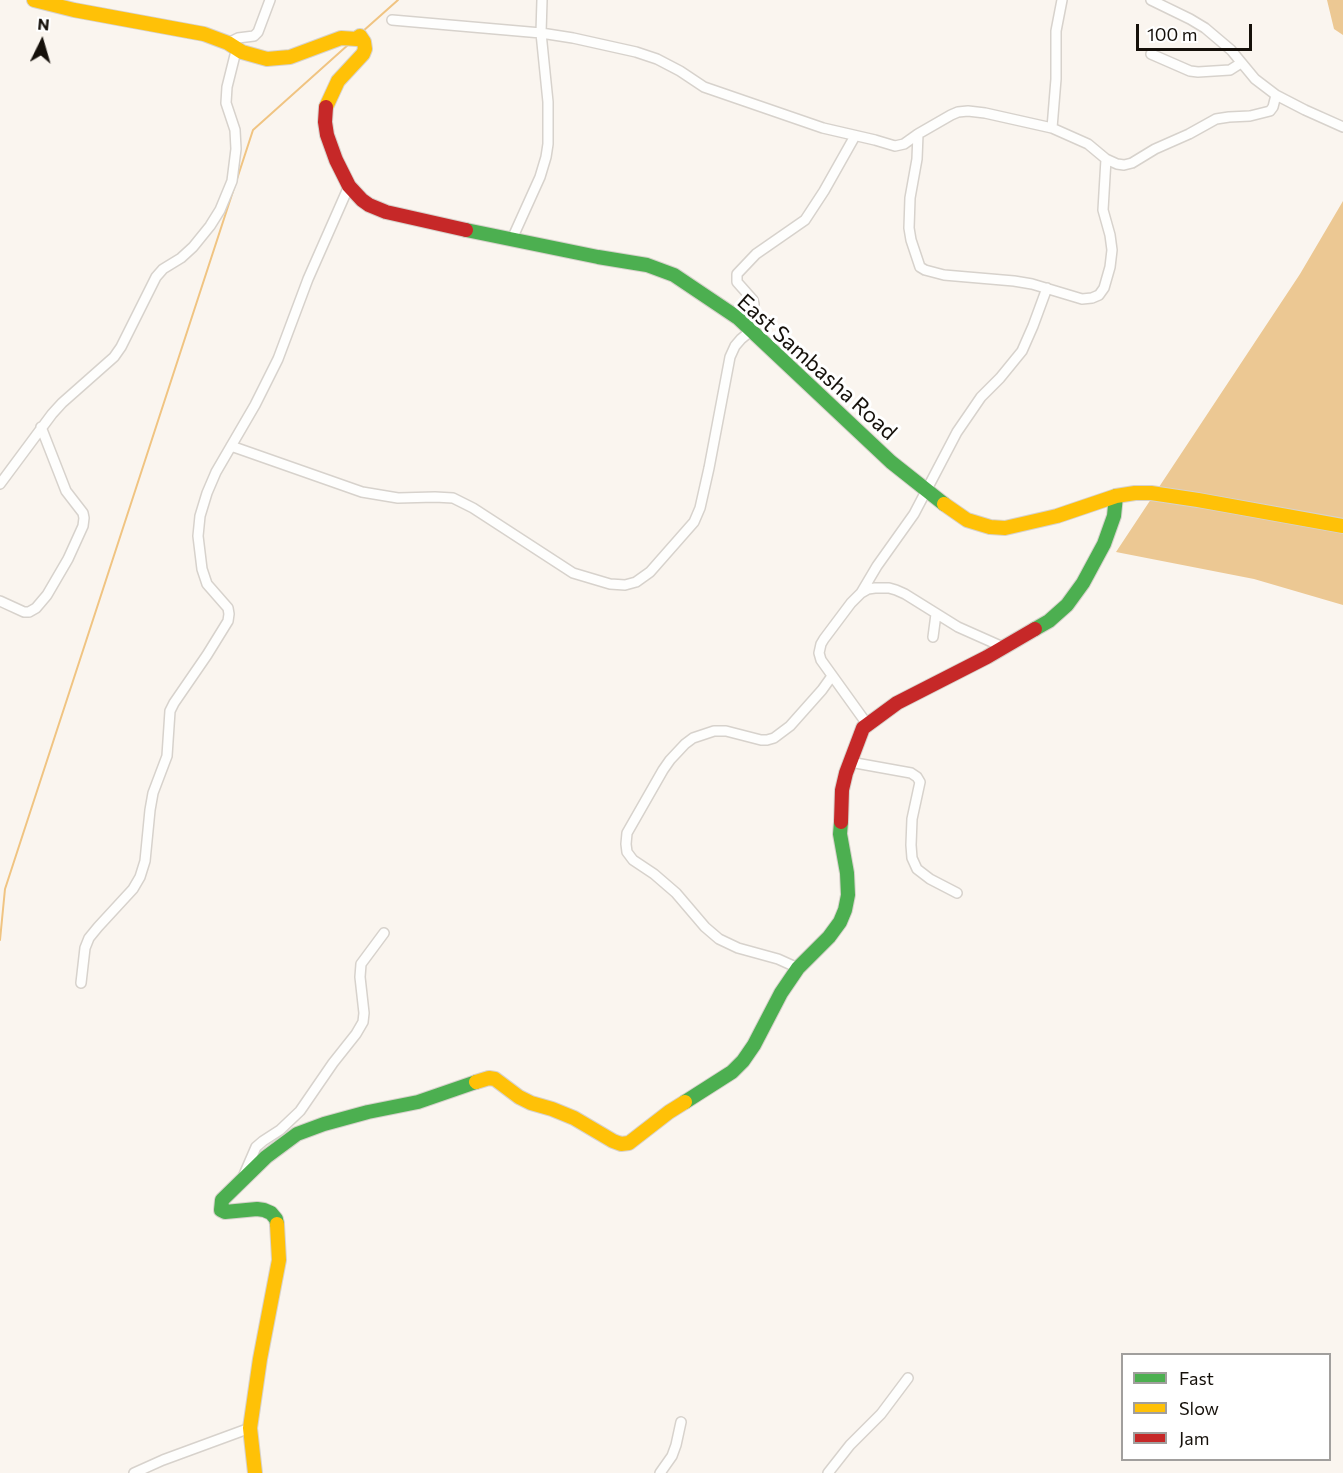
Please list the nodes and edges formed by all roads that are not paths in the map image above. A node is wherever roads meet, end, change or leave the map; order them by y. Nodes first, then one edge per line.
1 (34, 0) edge
2 (270, 0) edge
3 (542, 0) edge
4 (1062, 0) edge
5 (1151, 0) edge
6 (392, 20) dead end
7 (541, 33) junction
8 (228, 43) junction
9 (242, 51) junction
10 (1151, 54) dead end
11 (1241, 63) junction
12 (1276, 95) junction
13 (1343, 127) edge
14 (1052, 128) junction
15 (918, 134) junction
16 (855, 135) junction
17 (1106, 159) junction
18 (349, 186) junction
19 (512, 239) junction
20 (1047, 288) junction
21 (738, 318) junction
22 (752, 330) junction
23 (41, 427) junction
24 (231, 446) junction
25 (0, 484) edge
26 (927, 490) junction
27 (1116, 496) junction
28 (1343, 526) edge
29 (861, 593) junction
30 (0, 601) edge
31 (936, 614) junction
32 (933, 636) dead end
33 (1003, 647) junction
34 (832, 676) junction
35 (867, 724) junction
36 (850, 762) junction
37 (957, 893) dead end
38 (384, 933) dead end
39 (798, 968) junction
40 (81, 983) dead end
41 (242, 1179) junction
42 (908, 1378) dead end
43 (681, 1422) dead end
44 (250, 1428) junction
45 (134, 1473) edge
46 (255, 1473) edge
47 (660, 1473) edge
48 (828, 1473) edge

1 - 8 street
2 - 8 street
3 - 7 street
4 - 14 street
5 - 11 street
6 - 7 street
7 - 16 street
7 - 19 street
8 - 9 street
9 - 18 street, East Sambasha Road
9 - 23 street
10 - 11 street
11 - 12 street
12 - 13 street
12 - 17 street
14 - 15 street
14 - 17 street
15 - 16 street
15 - 20 street
16 - 21 street
17 - 20 street
18 - 19 street, East Sambasha Road
18 - 24 street
19 - 21 street, East Sambasha Road
20 - 26 street
21 - 22 street, East Sambasha Road
22 - 24 street
22 - 26 street, East Sambasha Road
23 - 25 street
23 - 30 street
24 - 40 street
26 - 27 street, East Sambasha Road
26 - 29 street
27 - 28 street, East Sambasha Road
27 - 33 street
29 - 31 street
29 - 34 street
31 - 32 street
31 - 33 street
33 - 35 street
34 - 35 street
34 - 39 street
35 - 36 street
36 - 37 street
36 - 39 street
38 - 41 street
39 - 41 street
41 - 44 street
42 - 48 street
43 - 47 street
44 - 45 street
44 - 46 street

